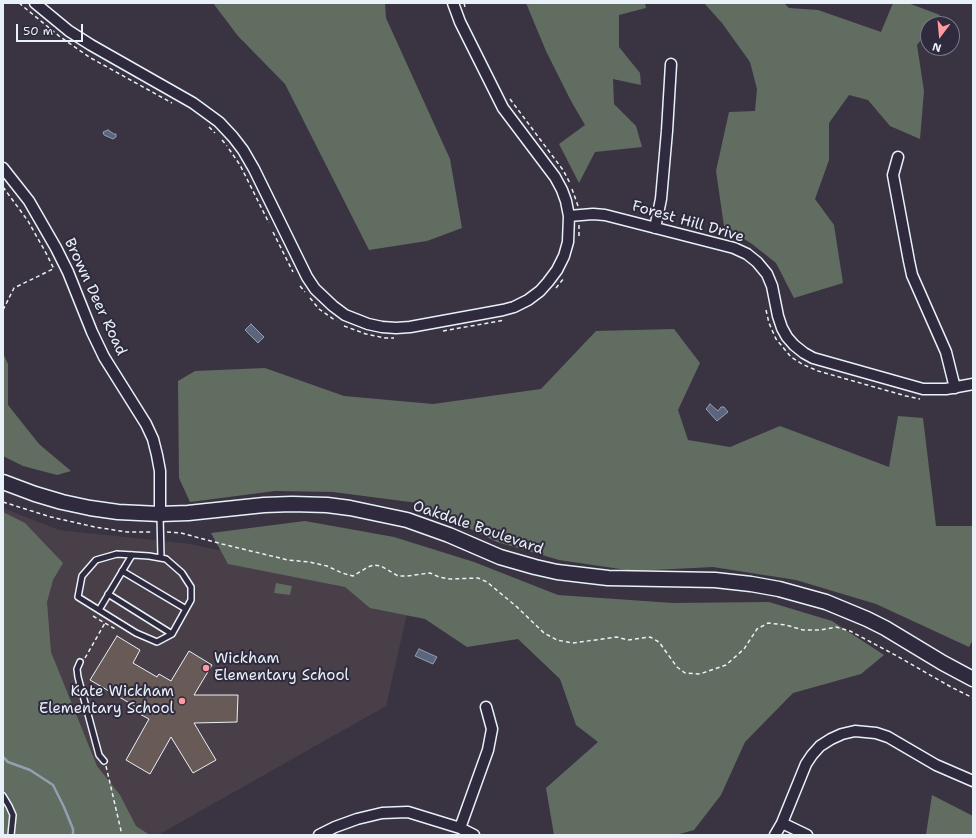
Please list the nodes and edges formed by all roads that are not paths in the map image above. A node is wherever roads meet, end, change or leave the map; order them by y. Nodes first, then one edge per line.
1 (35, 3) edge
2 (453, 3) edge
3 (670, 64) dead end
4 (898, 157) dead end
5 (3, 168) edge
6 (569, 216) junction
7 (654, 228) junction
8 (973, 384) edge
9 (955, 388) junction
10 (3, 482) edge
11 (160, 514) junction
12 (132, 555) junction
13 (161, 558) junction
14 (122, 571) junction
15 (108, 594) junction
16 (186, 609) junction
17 (99, 610) junction
18 (172, 634) junction
19 (81, 663) road end
20 (973, 679) edge
21 (486, 708) dead end
22 (104, 761) road end
23 (973, 781) edge
24 (3, 796) edge
25 (782, 823) junction
26 (460, 828) junction
27 (11, 835) edge
28 (319, 835) edge
29 (474, 835) edge
30 (775, 835) edge
31 (807, 835) edge

1 - 6 street
2 - 6 street
3 - 7 street
4 - 9 street
5 - 11 street, Brown Deer Road
6 - 7 street, Forest Hill Drive
7 - 9 street, Forest Hill Drive
8 - 9 street, Forest Hill Drive
10 - 11 main road, Oakdale Boulevard
11 - 13 lane
11 - 20 main road, Oakdale Boulevard
12 - 13 lane
12 - 14 lane
12 - 17 lane
13 - 16 lane
14 - 15 lane
14 - 16 lane
15 - 17 lane
15 - 18 lane
16 - 18 lane
17 - 18 lane
19 - 22 lane
21 - 26 street
23 - 25 street
24 - 27 lane
25 - 30 street
25 - 31 street
26 - 28 street
26 - 29 street

